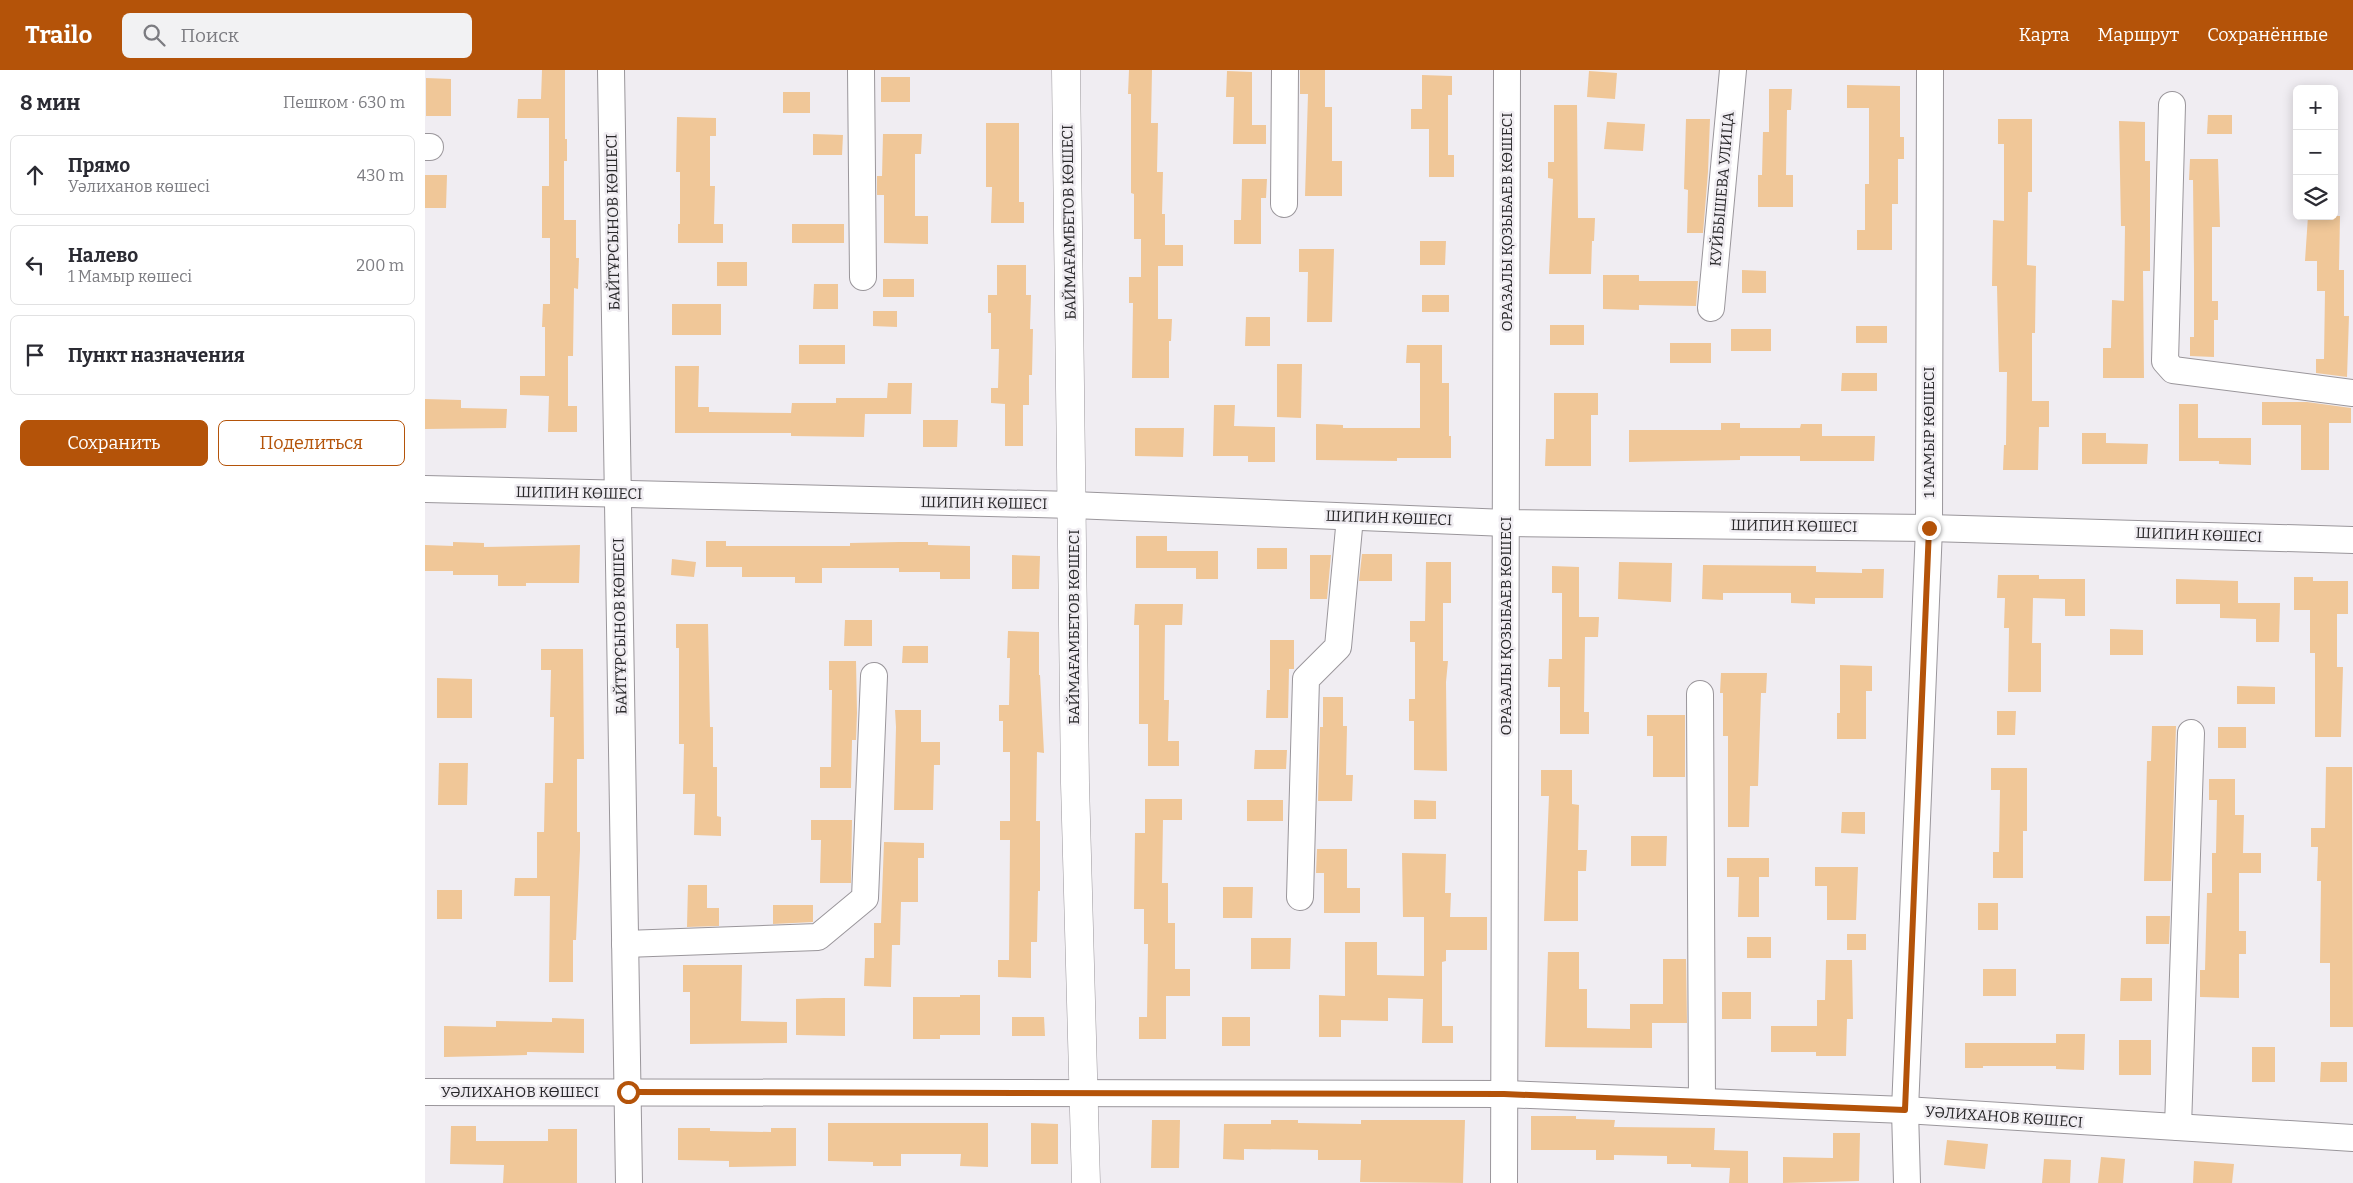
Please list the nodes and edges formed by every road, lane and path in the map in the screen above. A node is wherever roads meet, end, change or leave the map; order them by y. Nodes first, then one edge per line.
1 (611, 70) edge
2 (861, 70) edge
3 (1066, 70) edge
4 (1285, 70) edge
5 (1507, 70) edge
6 (1733, 70) edge
7 (1930, 70) edge
8 (2172, 105) dead end
9 (1284, 204) dead end
10 (863, 278) dead end
11 (1711, 308) dead end
12 (2353, 393) edge
13 (425, 489) edge
14 (618, 494) junction
15 (1073, 505) junction
16 (1350, 517) junction
17 (1506, 523) junction
18 (1929, 528) junction
19 (2353, 540) edge
20 (875, 676) dead end
21 (1700, 694) dead end
22 (2191, 733) dead end
23 (1300, 897) dead end
24 (625, 944) junction
25 (425, 1092) edge
26 (628, 1092) junction
27 (1085, 1094) junction
28 (1504, 1094) junction
29 (1702, 1102) junction
30 (1905, 1110) junction
31 (2178, 1128) junction
32 (2353, 1138) edge
33 (629, 1183) edge
34 (1086, 1183) edge
35 (1504, 1183) edge
36 (1907, 1183) edge

1 - 14 street, БАЙТҰРСЫНОВ КӨШЕСІ
2 - 10 street
3 - 15 main road, БАЙМАҒАМБЕТОВ КӨШЕСІ
4 - 9 street
5 - 17 street, ОРАЗАЛЫ ҚОЗЫБАЕВ КӨШЕСІ
6 - 11 street, КУЙБЫШЕВА УЛИЦА
7 - 18 street, 1 МАМЫР КӨШЕСІ
8 - 12 street
13 - 14 street, ШИПИН КӨШЕСІ
14 - 15 street, ШИПИН КӨШЕСІ
14 - 24 street, БАЙТҰРСЫНОВ КӨШЕСІ
15 - 16 street, ШИПИН КӨШЕСІ
15 - 27 main road, БАЙМАҒАМБЕТОВ КӨШЕСІ
16 - 17 street, ШИПИН КӨШЕСІ
16 - 23 street
17 - 18 street, ШИПИН КӨШЕСІ
17 - 28 street, ОРАЗАЛЫ ҚОЗЫБАЕВ КӨШЕСІ
18 - 19 street, ШИПИН КӨШЕСІ
18 - 30 street, 1 МАМЫР КӨШЕСІ
20 - 24 street
21 - 29 street
22 - 31 street
24 - 26 street, БАЙТҰРСЫНОВ КӨШЕСІ
25 - 26 street, УӘЛИХАНОВ КӨШЕСІ
26 - 27 street, УӘЛИХАНОВ КӨШЕСІ
26 - 33 street, БАЙТҰРСЫНОВ КӨШЕСІ
27 - 28 street, УӘЛИХАНОВ КӨШЕСІ
27 - 34 main road, БАЙМАҒАМБЕТОВ КӨШЕСІ
28 - 29 street, УӘЛИХАНОВ КӨШЕСІ
28 - 35 street, ОРАЗАЛЫ ҚОЗЫБАЕВ КӨШЕСІ
29 - 30 street, УӘЛИХАНОВ КӨШЕСІ
30 - 31 street, УӘЛИХАНОВ КӨШЕСІ
30 - 36 street, 1 МАМЫР КӨШЕСІ
31 - 32 street, УӘЛИХАНОВ КӨШЕСІ

